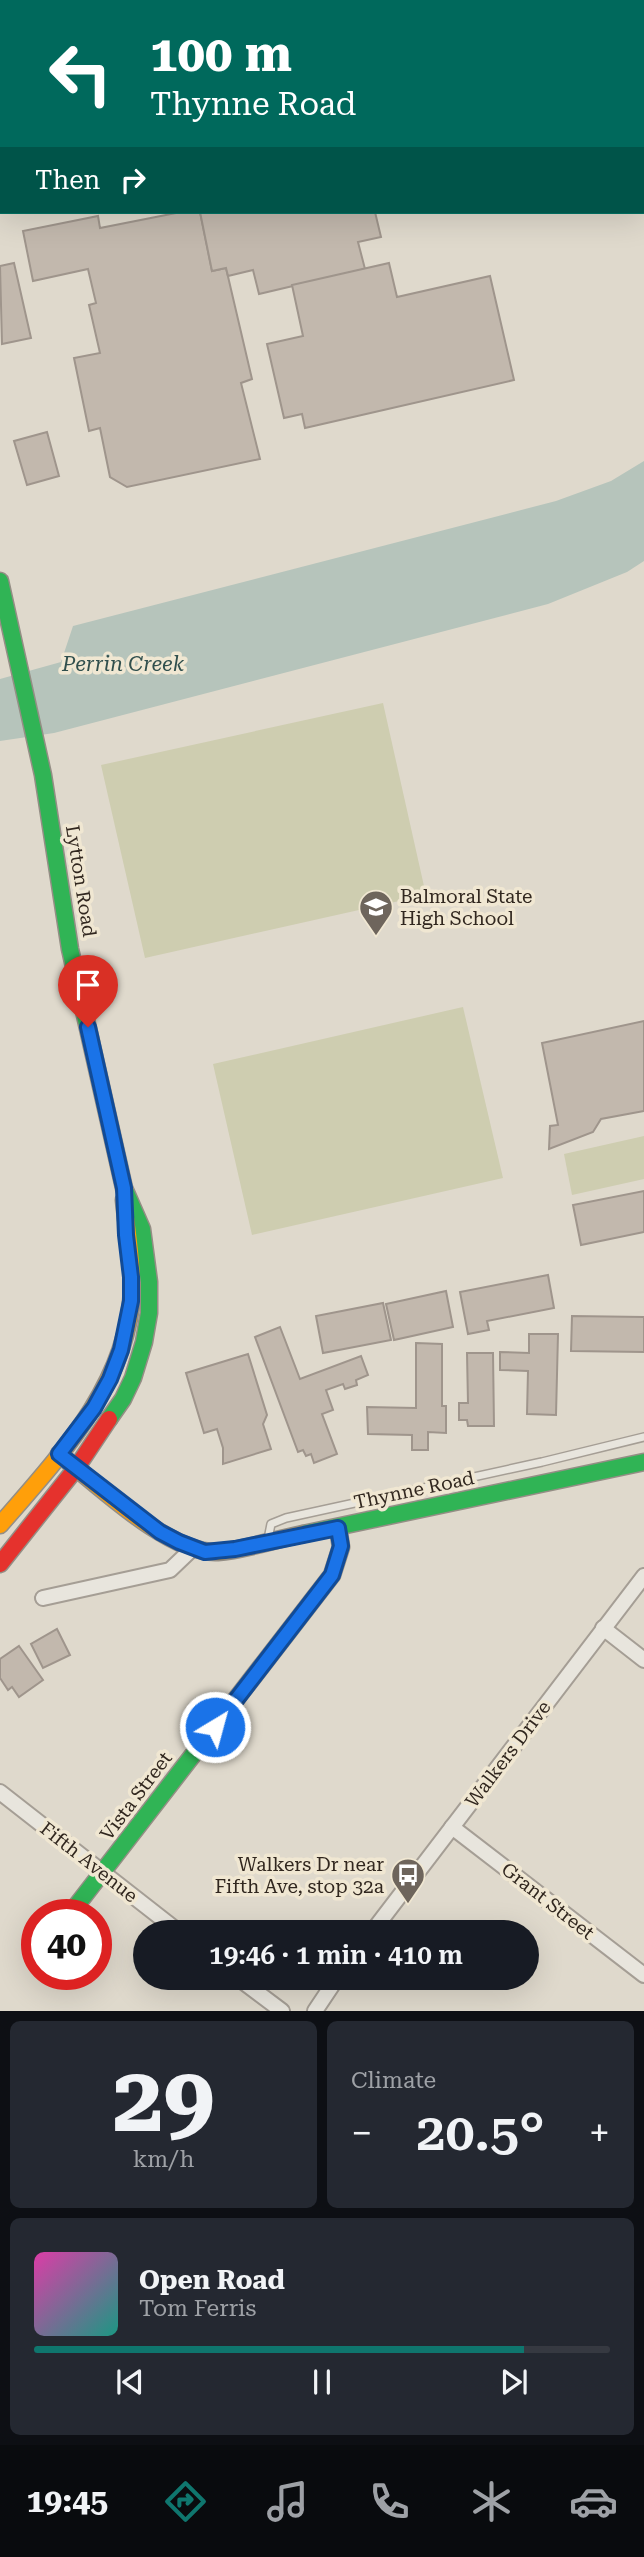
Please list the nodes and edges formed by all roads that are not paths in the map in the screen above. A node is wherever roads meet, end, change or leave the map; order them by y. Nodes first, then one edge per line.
1 (0, 581) edge
2 (124, 1188) junction
3 (644, 1437) edge
4 (59, 1454) junction
5 (644, 1462) edge
6 (77, 1467) junction
7 (0, 1525) edge
8 (338, 1528) junction
9 (267, 1543) junction
10 (193, 1548) junction
11 (0, 1564) edge
12 (644, 1576) edge
13 (43, 1598) dead end
14 (603, 1628) junction
15 (644, 1660) edge
16 (0, 1793) edge
17 (452, 1827) junction
18 (103, 1873) junction
19 (82, 1899) edge
20 (164, 1920) edge
21 (381, 1920) edge
22 (644, 1975) edge
23 (254, 1990) edge
24 (329, 1990) edge
25 (282, 2011) edge
26 (315, 2011) edge

1 - 2 main road, Lytton Road
2 - 4 main road, Lytton Road
2 - 6 main road, Lytton Road
3 - 9 lane
4 - 6 main road, Thynne Road
4 - 7 main road, Lytton Road
5 - 8 main road, Thynne Road
6 - 10 main road, Thynne Road
6 - 11 main road, Lytton Road
8 - 9 main road, Thynne Road
8 - 18 main road, Vista Street
9 - 10 main road, Thynne Road
10 - 13 street
12 - 14 street, Walkers Drive
14 - 15 street
14 - 17 street, Walkers Drive
16 - 18 street, Fifth Avenue
17 - 21 street, Walkers Drive
17 - 22 street, Grant Street
18 - 19 main road, Vista Street
18 - 20 street, Fifth Avenue
23 - 25 street
24 - 26 street

